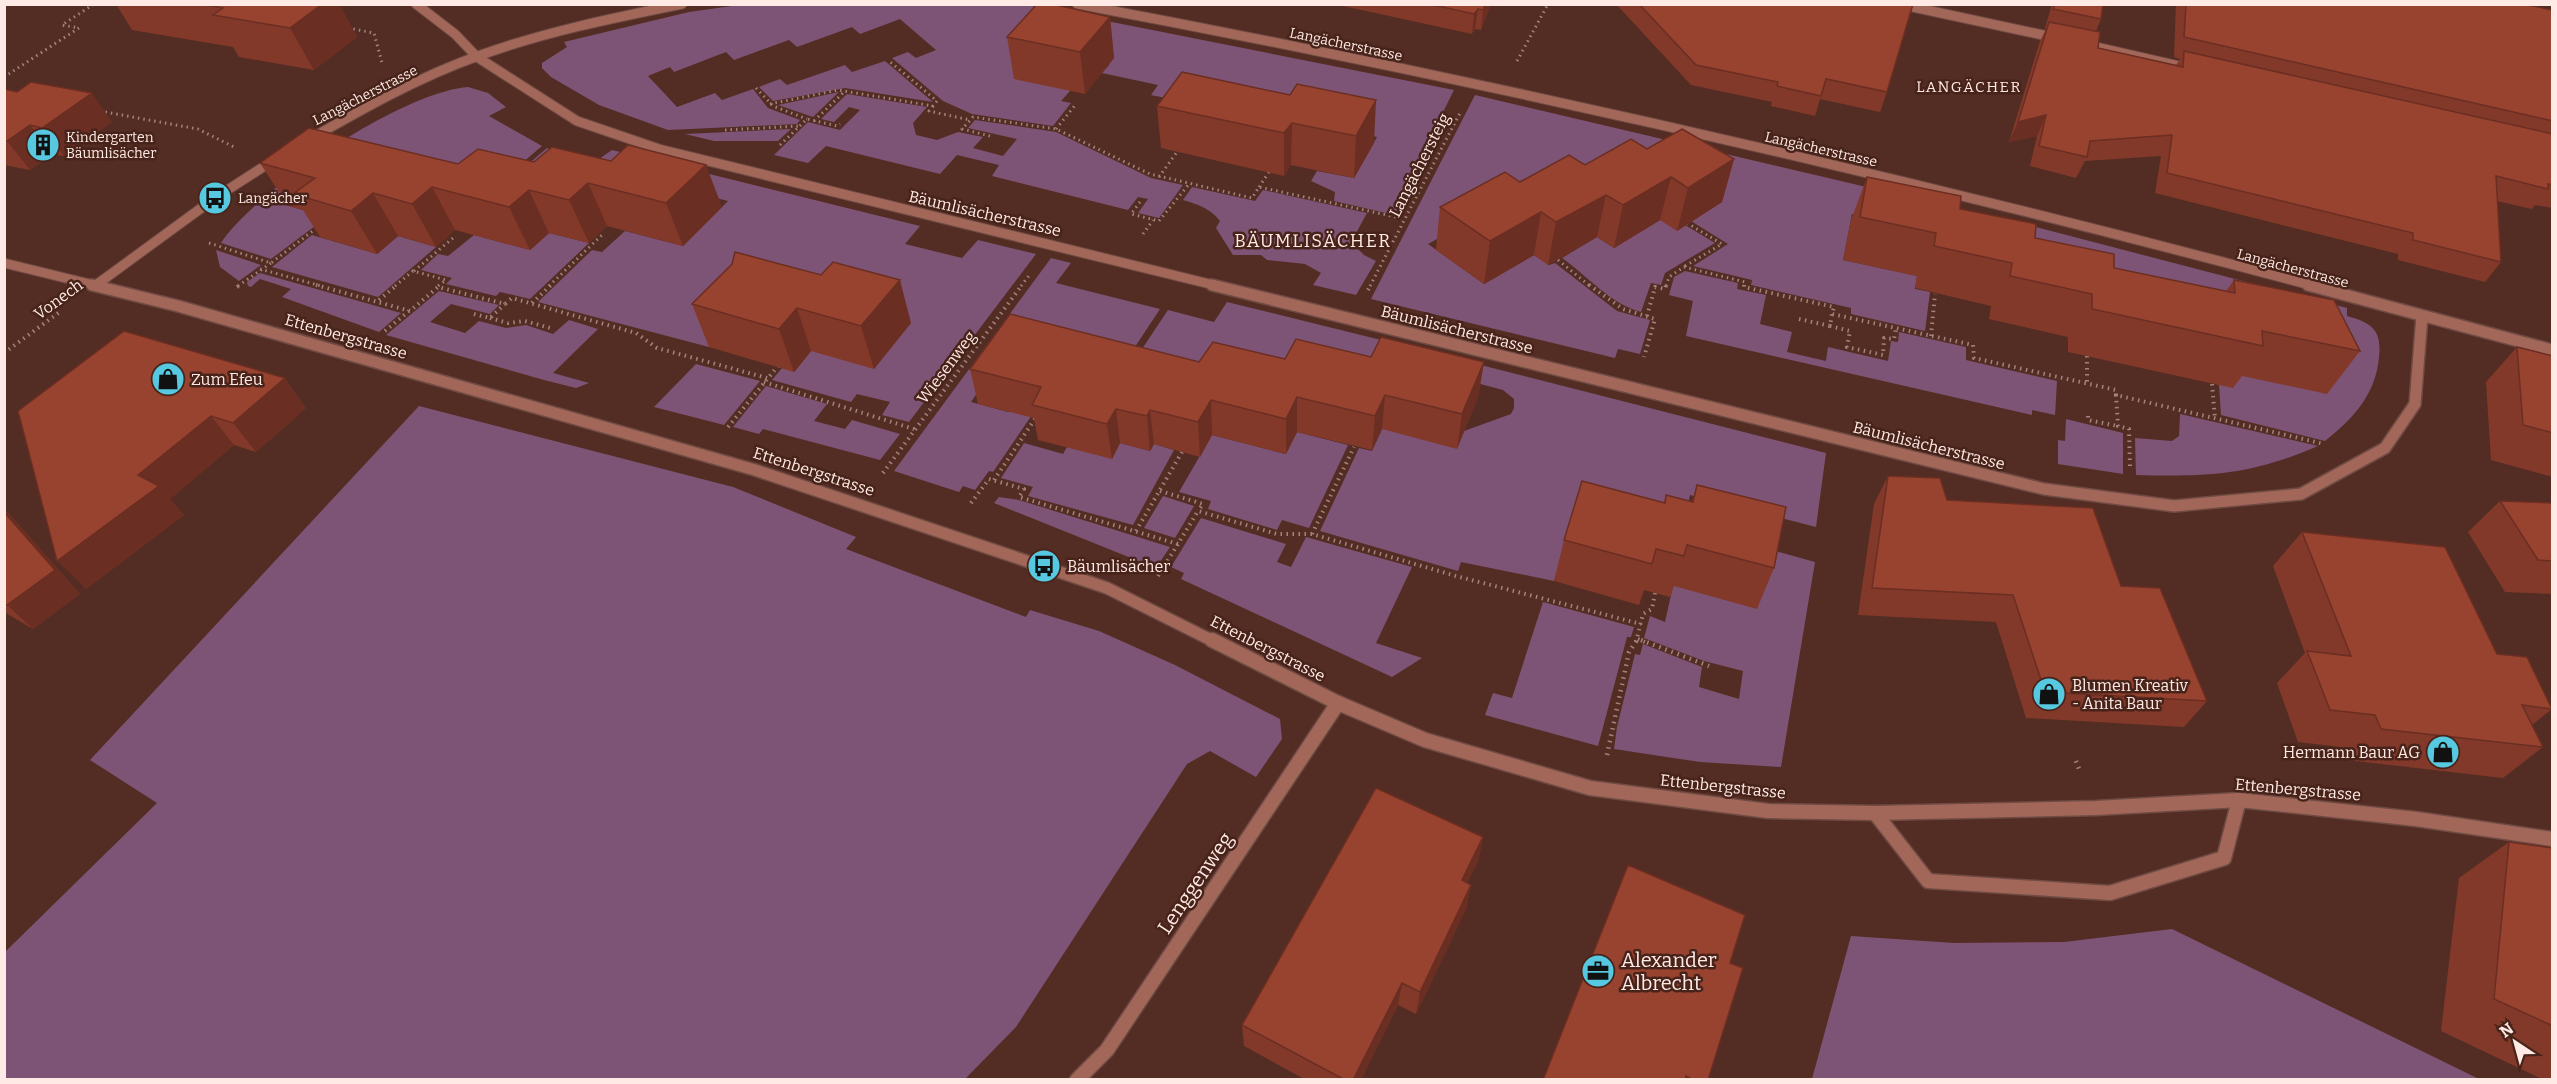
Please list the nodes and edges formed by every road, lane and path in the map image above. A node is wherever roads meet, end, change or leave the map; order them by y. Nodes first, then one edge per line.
1 (94, 4) edge
2 (416, 4) edge
3 (682, 4) edge
4 (1077, 4) edge
5 (1548, 4) edge
6 (1899, 4) edge
7 (345, 25) dead end
8 (2066, 40) edge
9 (2076, 42) edge
10 (477, 57) junction
11 (888, 60) dead end
12 (1514, 66) dead end
13 (2199, 70) edge
14 (384, 72) dead end
15 (4, 76) edge
16 (756, 88) dead end
17 (845, 91) junction
18 (770, 104) junction
19 (1076, 104) dead end
20 (933, 106) junction
21 (1462, 108) dead end
22 (98, 110) dead end
23 (807, 119) junction
24 (970, 120) junction
25 (814, 121) junction
26 (840, 123) dead end
27 (799, 126) junction
28 (1056, 129) junction
29 (715, 130) dead end
30 (990, 136) dead end
31 (783, 142) dead end
32 (297, 146) edge
33 (235, 148) dead end
34 (287, 152) edge
35 (1177, 152) edge
36 (1269, 172) edge
37 (1159, 177) junction
38 (1189, 184) junction
39 (1259, 188) junction
40 (1140, 202) dead end
41 (1405, 219) junction
42 (1153, 220) junction
43 (325, 222) edge
44 (1687, 223) edge
45 (603, 234) edge
46 (1141, 236) dead end
47 (453, 238) edge
48 (206, 242) dead end
49 (1558, 260) edge
50 (4, 263) edge
51 (271, 264) junction
52 (1684, 267) junction
53 (260, 269) junction
54 (413, 271) junction
55 (1028, 277) dead end
56 (96, 285) junction
57 (237, 286) dead end
58 (438, 286) junction
59 (1935, 294) edge
60 (1364, 297) dead end
61 (378, 301) junction
62 (505, 304) junction
63 (532, 304) junction
64 (410, 310) junction
65 (474, 314) dead end
66 (1833, 314) junction
67 (1647, 316) junction
68 (2422, 316) junction
69 (490, 318) junction
70 (1799, 319) dead end
71 (1830, 326) junction
72 (550, 328) dead end
73 (1896, 328) junction
74 (384, 332) dead end
75 (1931, 336) junction
76 (2553, 350) edge
77 (4, 353) edge
78 (2087, 356) dead end
79 (1644, 359) dead end
80 (778, 366) edge
81 (765, 380) junction
82 (2087, 384) junction
83 (2212, 384) edge
84 (2116, 395) junction
85 (1039, 413) edge
86 (2088, 416) dead end
87 (2215, 418) junction
88 (2118, 426) junction
89 (914, 429) junction
90 (725, 430) dead end
91 (2330, 445) dead end
92 (1354, 447) edge
93 (1182, 452) edge
94 (2130, 470) dead end
95 (883, 473) dead end
96 (994, 480) junction
97 (1160, 491) junction
98 (971, 503) dead end
99 (1198, 511) junction
100 (1136, 531) junction
101 (1312, 534) junction
102 (1178, 544) junction
103 (1158, 577) dead end
104 (1655, 593) edge
105 (1641, 624) junction
106 (1638, 639) junction
107 (1709, 666) dead end
108 (1338, 703) junction
109 (1606, 755) dead end
110 (2076, 761) dead end
111 (2079, 769) dead end
112 (2239, 800) junction
113 (1875, 813) junction
114 (2553, 839) edge
115 (1077, 1080) edge

1 - 15 path
2 - 10 street, Bäumlisächerstrasse
3 - 10 street, Langächerstrasse
4 - 68 street, Langächerstrasse
5 - 12 path
6 - 8 street
7 - 14 path
9 - 13 street
10 - 32 street, Langächerstrasse
10 - 68 street, Bäumlisächerstrasse
11 - 20 path
16 - 18 path
17 - 18 path
17 - 20 path
17 - 25 path
18 - 23 path
19 - 28 path
20 - 24 path
21 - 41 path, Langächersteig
22 - 33 path
23 - 25 path
23 - 27 path
24 - 28 path
24 - 30 path
25 - 26 path
27 - 29 path
27 - 31 path
28 - 37 path
34 - 56 street
35 - 37 path
36 - 39 path
37 - 38 path
38 - 39 path
38 - 42 path
39 - 41 path
40 - 42 path
41 - 60 path, Langächersteig
42 - 46 path
43 - 51 path
44 - 52 path
45 - 63 path
47 - 54 path
48 - 51 path
49 - 67 path
50 - 56 street, Ettenbergstrasse
51 - 53 path
52 - 66 path
52 - 67 path
53 - 57 path
53 - 61 path
54 - 58 path
54 - 61 path
55 - 89 path, Wiesenweg
56 - 77 path, Vonech
56 - 108 street, Ettenbergstrasse
58 - 62 path
58 - 64 path
59 - 75 path
61 - 64 path
62 - 63 path
62 - 69 path
63 - 81 path
64 - 74 path
65 - 69 path
66 - 71 path
66 - 73 path
67 - 79 path
68 - 76 street, Langächerstrasse
69 - 72 path
70 - 71 path
71 - 73 path
73 - 75 path
75 - 82 path
78 - 82 path
80 - 81 path
81 - 89 path
81 - 90 path
82 - 84 path
83 - 87 path
84 - 87 path
84 - 88 path
85 - 96 path
86 - 88 path
87 - 91 path
88 - 94 path
89 - 95 path, Wiesenweg
92 - 101 path
93 - 97 path
96 - 98 path
96 - 100 path
97 - 99 path
97 - 100 path
99 - 101 path
99 - 102 path
100 - 102 path
101 - 105 path
102 - 103 path
104 - 105 path
105 - 106 path
106 - 107 path
106 - 109 path
108 - 113 street, Ettenbergstrasse
108 - 115 street, Lenggenweg
110 - 111 path
112 - 113 street, Ettenbergstrasse
112 - 113 street
112 - 114 street, Ettenbergstrasse

